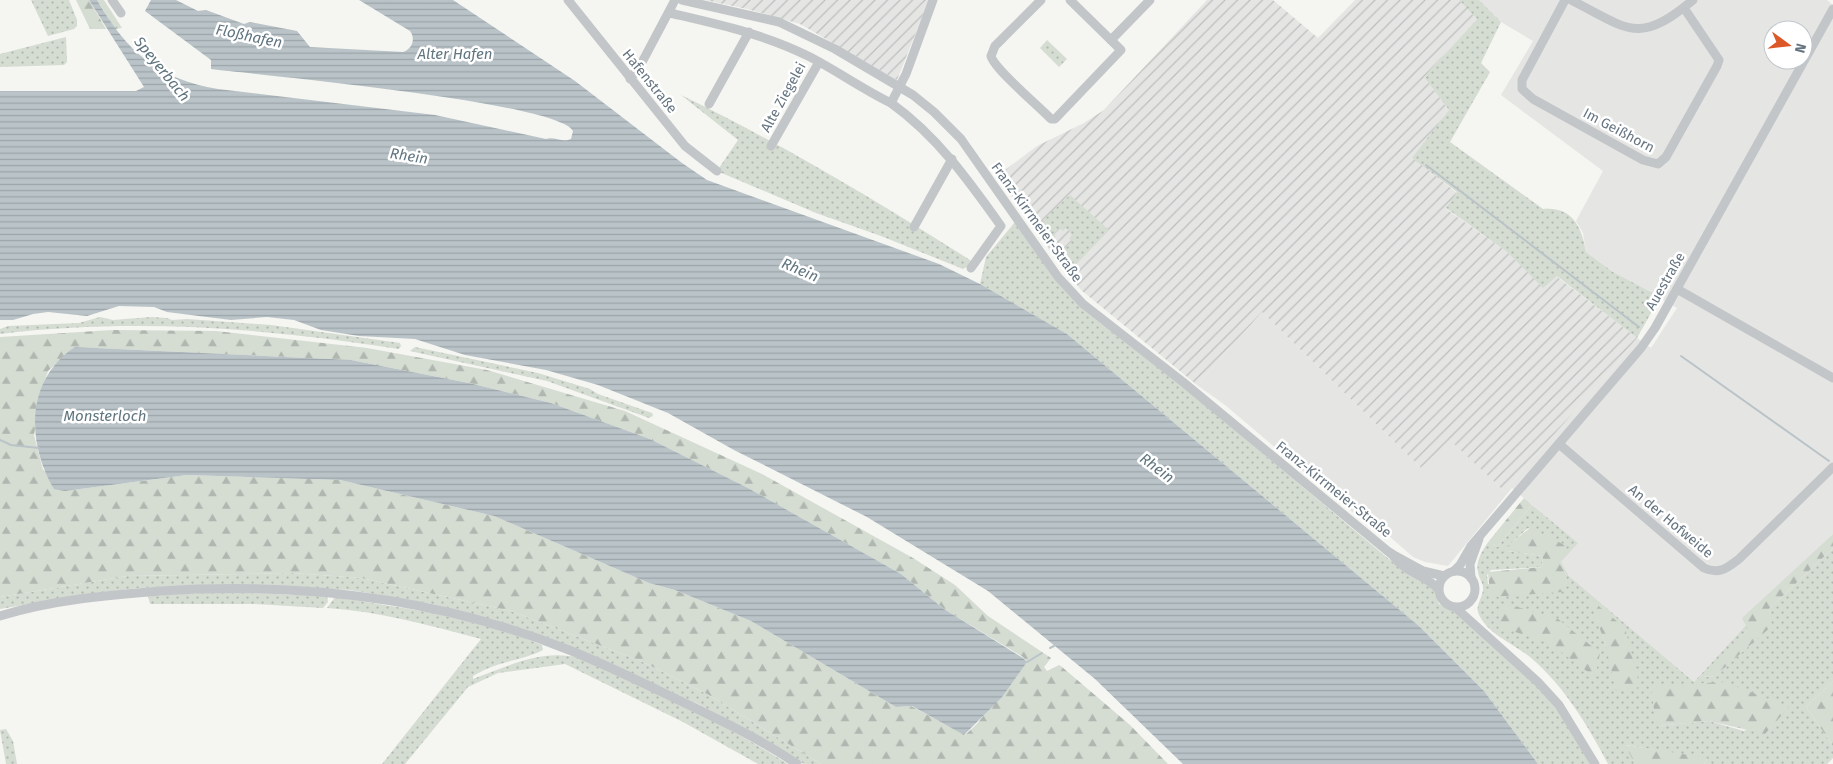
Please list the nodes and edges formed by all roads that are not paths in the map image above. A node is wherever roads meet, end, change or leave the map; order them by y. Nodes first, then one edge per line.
1 (112, 0) edge
2 (568, 0) edge
3 (675, 0) edge
4 (682, 0) edge
5 (933, 0) edge
6 (1041, 0) edge
7 (1070, 0) edge
8 (1150, 0) edge
9 (1566, 0) edge
10 (1571, 0) edge
11 (1693, 0) edge
12 (1684, 8) junction
13 (1833, 9) edge
14 (121, 13) dead end
15 (670, 13) junction
16 (749, 32) junction
17 (1111, 40) junction
18 (819, 62) junction
19 (630, 79) junction
20 (900, 86) junction
21 (710, 104) dead end
22 (890, 104) junction
23 (771, 146) dead end
24 (952, 159) junction
25 (717, 171) dead end
26 (1014, 214) junction
27 (1001, 226) junction
28 (914, 227) dead end
29 (971, 268) dead end
30 (1677, 289) junction
31 (1833, 378) edge
32 (1559, 444) junction
33 (1833, 467) edge
34 (1480, 538) junction
35 (1390, 553) junction
36 (1454, 571) junction
37 (1444, 576) junction
38 (1471, 578) junction
39 (1438, 588) junction
40 (1469, 603) junction
41 (1456, 608) junction
42 (0, 616) edge
43 (1481, 631) junction
44 (797, 764) edge
45 (1594, 764) edge

1 - 14 street
2 - 19 street, Hafenstraße
3 - 15 street
4 - 20 street, Franz-Kirrmeier-Straße
5 - 20 street
6 - 17 street
7 - 17 street
8 - 17 street
9 - 12 street, Im Geißhorn
10 - 12 street
11 - 12 street
13 - 30 street, Auestraße
15 - 16 street, Alte Ziegelei
15 - 19 street
16 - 18 street, Alte Ziegelei
16 - 21 street
18 - 22 street, Alte Ziegelei
18 - 23 street, Alte Ziegelei
19 - 25 street, Hafenstraße
20 - 22 street
20 - 26 street, Franz-Kirrmeier-Straße
22 - 24 street, Alte Ziegelei
24 - 27 street, Alte Ziegelei
24 - 28 street
26 - 27 street
26 - 35 street, Franz-Kirrmeier-Straße
27 - 29 street
30 - 31 street
30 - 32 street, Auestraße
32 - 33 street, An der Hofweide
32 - 34 street, Auestraße
34 - 36 street, Auestraße
34 - 38 street, Auestraße
35 - 37 street, Franz-Kirrmeier-Straße
35 - 39 street, Franz-Kirrmeier-Straße
36 - 37 street
36 - 38 street
37 - 39 street
38 - 40 street, Franz-Kirrmeier-Straße
39 - 41 street, Franz-Kirrmeier-Straße
40 - 41 street
40 - 43 street, Franz-Kirrmeier-Straße
41 - 43 street, Franz-Kirrmeier-Straße
42 - 44 street
43 - 45 street, Franz-Kirrmeier-Straße

